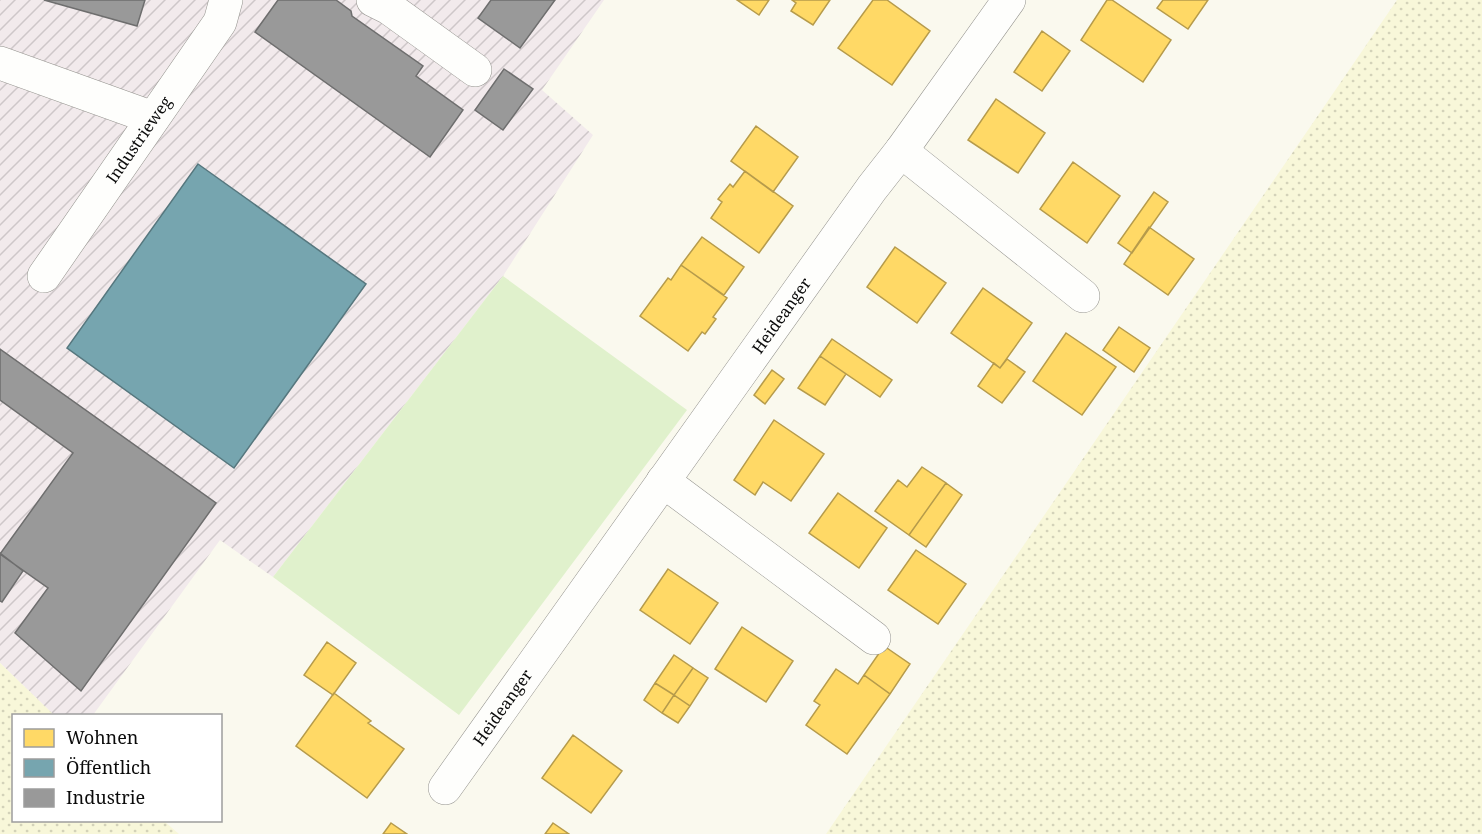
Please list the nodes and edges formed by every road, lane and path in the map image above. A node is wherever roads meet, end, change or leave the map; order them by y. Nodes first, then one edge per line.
1 (226, 0) edge
2 (373, 0) edge
3 (1009, 0) edge
4 (0, 63) edge
5 (475, 70) dead end
6 (153, 118) junction
7 (902, 151) junction
8 (44, 276) dead end
9 (1083, 296) dead end
10 (663, 482) junction
11 (874, 638) dead end
12 (445, 788) dead end

1 - 6 street, Industrieweg
2 - 5 street
3 - 7 street, Heideanger
4 - 6 street
6 - 8 street, Industrieweg
7 - 9 street
7 - 10 street, Heideanger
10 - 11 street
10 - 12 street, Heideanger

